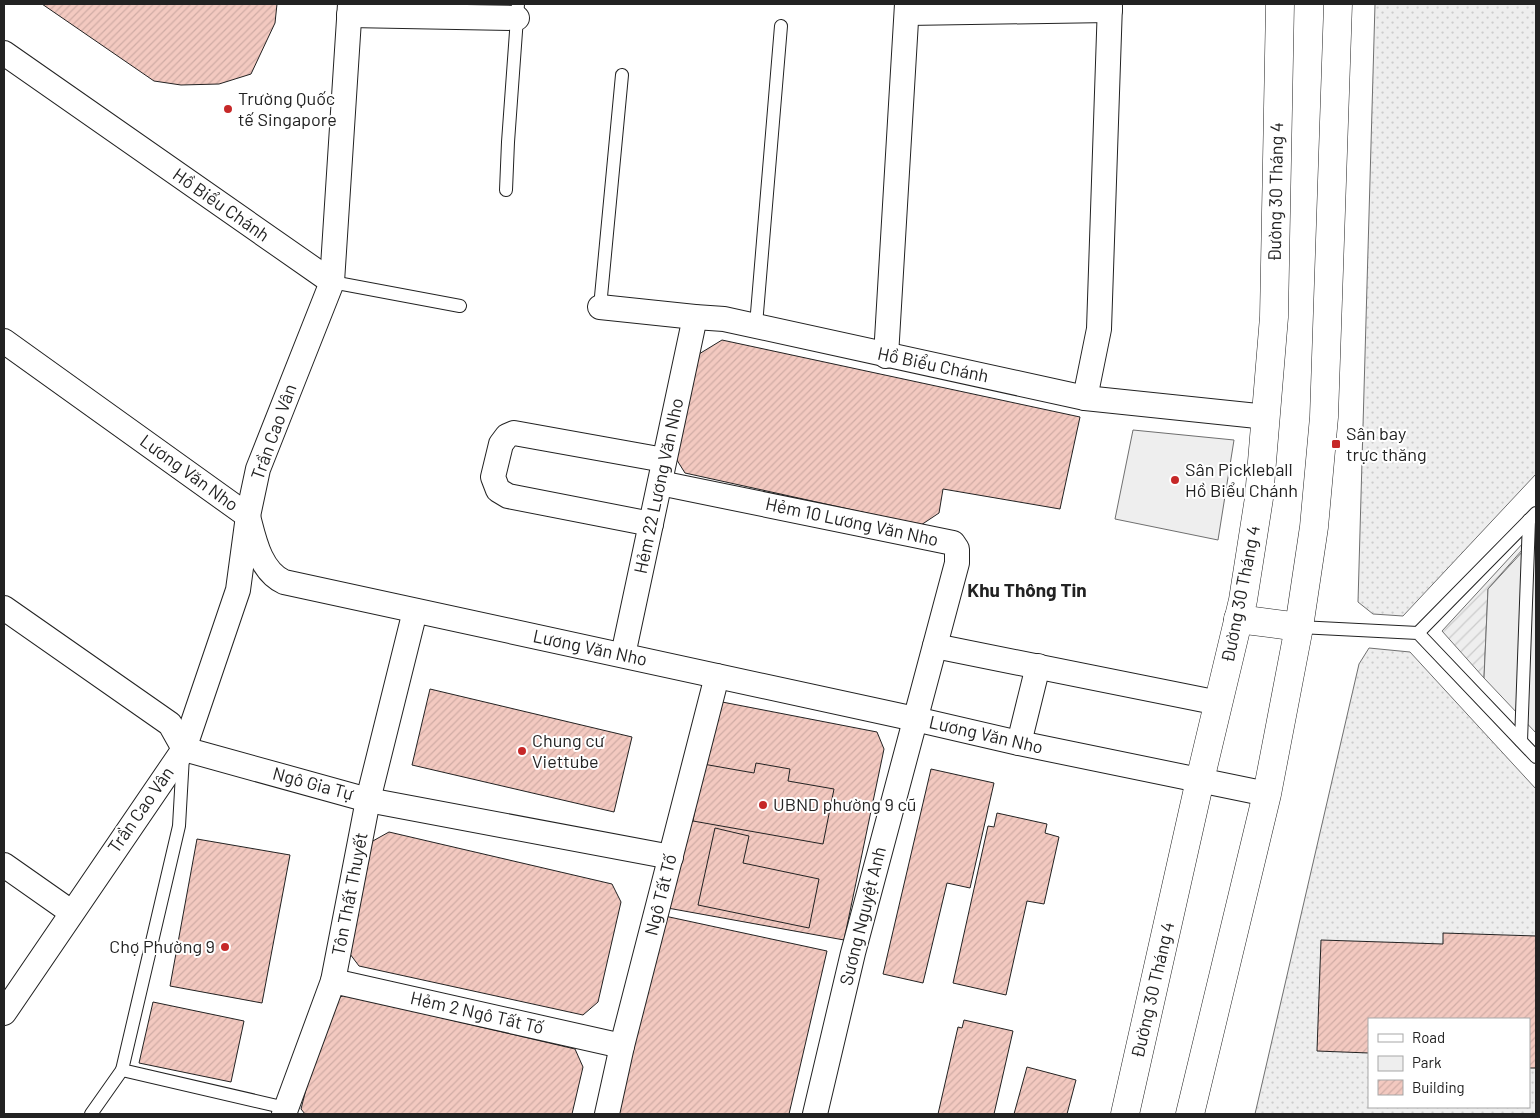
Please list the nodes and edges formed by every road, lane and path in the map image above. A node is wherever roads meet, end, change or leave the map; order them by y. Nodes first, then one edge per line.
1 (1280, 4) edge
2 (1338, 4) edge
3 (1110, 7) edge
4 (907, 8) edge
5 (349, 9) edge
6 (518, 11) edge
7 (781, 26) dead end
8 (4, 53) edge
9 (622, 75) dead end
10 (506, 190) dead end
11 (332, 282) junction
12 (460, 306) dead end
13 (600, 307) joint
14 (695, 318) junction
15 (756, 325) junction
16 (4, 341) edge
17 (886, 356) junction
18 (1085, 398) junction
19 (1267, 417) junction
20 (662, 472) junction
21 (248, 516) junction
22 (1533, 517) edge
23 (651, 524) junction
24 (4, 608) edge
25 (415, 611) junction
26 (1238, 619) junction
27 (1299, 627) junction
28 (1418, 633) junction
29 (935, 646) junction
30 (623, 655) junction
31 (1038, 666) junction
32 (717, 676) junction
33 (1219, 703) junction
34 (915, 718) junction
35 (1521, 741) junction
36 (1019, 743) junction
37 (184, 749) junction
38 (1536, 757) edge
39 (1200, 780) junction
40 (1267, 794) junction
41 (368, 800) junction
42 (671, 857) junction
43 (4, 865) edge
44 (71, 912) junction
45 (333, 981) junction
46 (4, 1013) edge
47 (622, 1046) junction
48 (122, 1070) junction
49 (285, 1111) edge
50 (91, 1114) edge
51 (607, 1114) edge
52 (815, 1114) edge
53 (1125, 1114) edge
54 (1190, 1114) edge

1 - 19 main road, Đường 30 Tháng 4
2 - 27 main road
3 - 4 street
3 - 18 street
4 - 17 street
5 - 6 street
5 - 11 street, Trần Cao Vân
6 - 10 lane
7 - 15 lane
8 - 11 street, Hồ Biểu Chánh
9 - 13 lane
11 - 12 lane, Hồ Biểu Chánh
11 - 21 street, Trần Cao Vân
13 - 14 street, Hồ Biểu Chánh
14 - 15 street, Hồ Biểu Chánh
14 - 20 street, Hẻm 22 Lương Văn Nho
15 - 17 street, Hồ Biểu Chánh
16 - 21 street, Lương Văn Nho
17 - 18 street, Hồ Biểu Chánh
18 - 19 street, Hồ Biểu Chánh
19 - 26 main road, Đường 30 Tháng 4
20 - 23 street, Hẻm 22 Lương Văn Nho
20 - 23 street
20 - 29 street, Hẻm 10 Lương Văn Nho
21 - 25 street, Lương Văn Nho
21 - 37 street, Trần Cao Vân
22 - 28 lane
22 - 35 lane
23 - 30 street, Hẻm 22 Lương Văn Nho
24 - 37 street
25 - 30 street, Lương Văn Nho
25 - 41 street, Tôn Thất Thuyết
26 - 27 main road
26 - 33 main road, Đường 30 Tháng 4
27 - 28 lane
27 - 40 main road
28 - 35 lane
29 - 31 street
29 - 34 street, Hẻm 10 Lương Văn Nho
30 - 32 street, Lương Văn Nho
31 - 33 street
31 - 36 street
32 - 34 street, Lương Văn Nho
32 - 42 street, Ngô Tất Tố
33 - 39 main road, Đường 30 Tháng 4
34 - 36 street, Lương Văn Nho
34 - 52 street, Sương Nguyệt Anh
35 - 38 lane
36 - 39 street, Lương Văn Nho
37 - 41 street, Ngô Gia Tự
37 - 44 street, Trần Cao Vân
37 - 48 lane
39 - 40 street, Lương Văn Nho
39 - 53 main road, Đường 30 Tháng 4
40 - 54 main road
41 - 42 street, Ngô Gia Tự
41 - 45 street, Tôn Thất Thuyết
42 - 47 street, Ngô Tất Tố
43 - 44 street
44 - 46 street, Trần Cao Vân
45 - 47 street, Hẻm 2 Ngô Tất Tố
45 - 49 street, Tôn Thất Thuyết
47 - 51 street, Ngô Tất Tố
48 - 49 lane
48 - 50 lane

